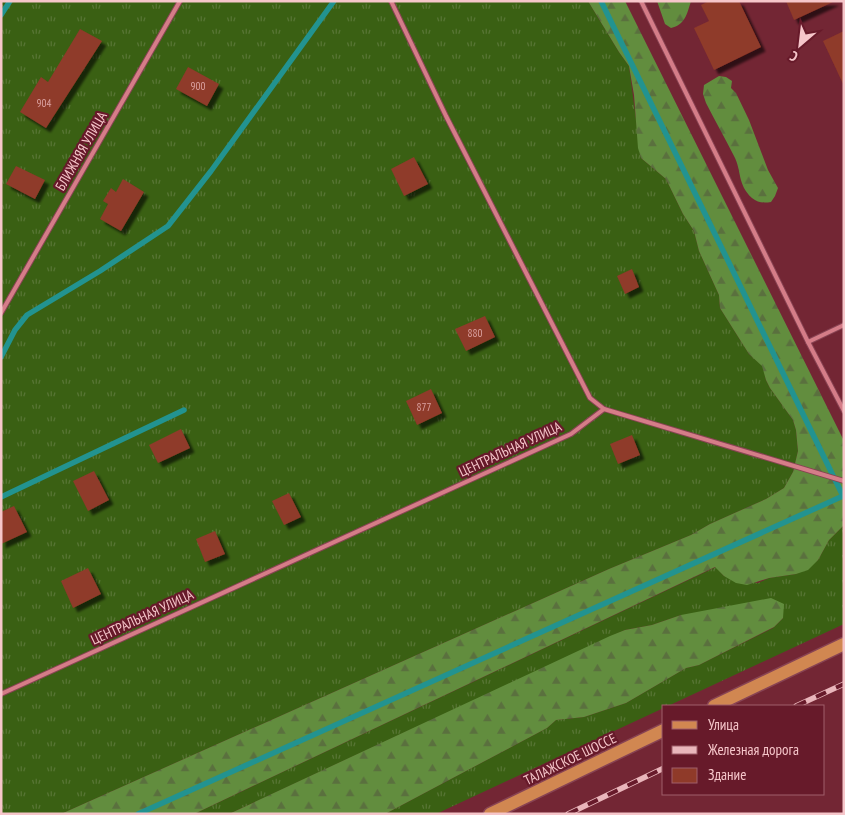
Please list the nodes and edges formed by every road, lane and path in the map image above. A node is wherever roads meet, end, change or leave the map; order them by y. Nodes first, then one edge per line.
1 (180, 1) edge
2 (391, 1) edge
3 (641, 1) edge
4 (1, 312) edge
5 (844, 326) edge
6 (808, 342) junction
7 (604, 409) junction
8 (844, 411) edge
9 (844, 481) edge
10 (844, 644) edge
11 (1, 694) edge
12 (716, 705) edge
13 (662, 731) edge
14 (490, 814) edge

1 - 4 lane, БЛИЖНЯЯ УЛИЦА
2 - 7 lane
3 - 6 lane
5 - 6 lane
6 - 8 lane
7 - 9 lane
7 - 11 lane, ЦЕНТРАЛЬНАЯ УЛИЦА
10 - 12 main road
13 - 14 main road, ТАЛАЖСКОЕ ШОССЕ

